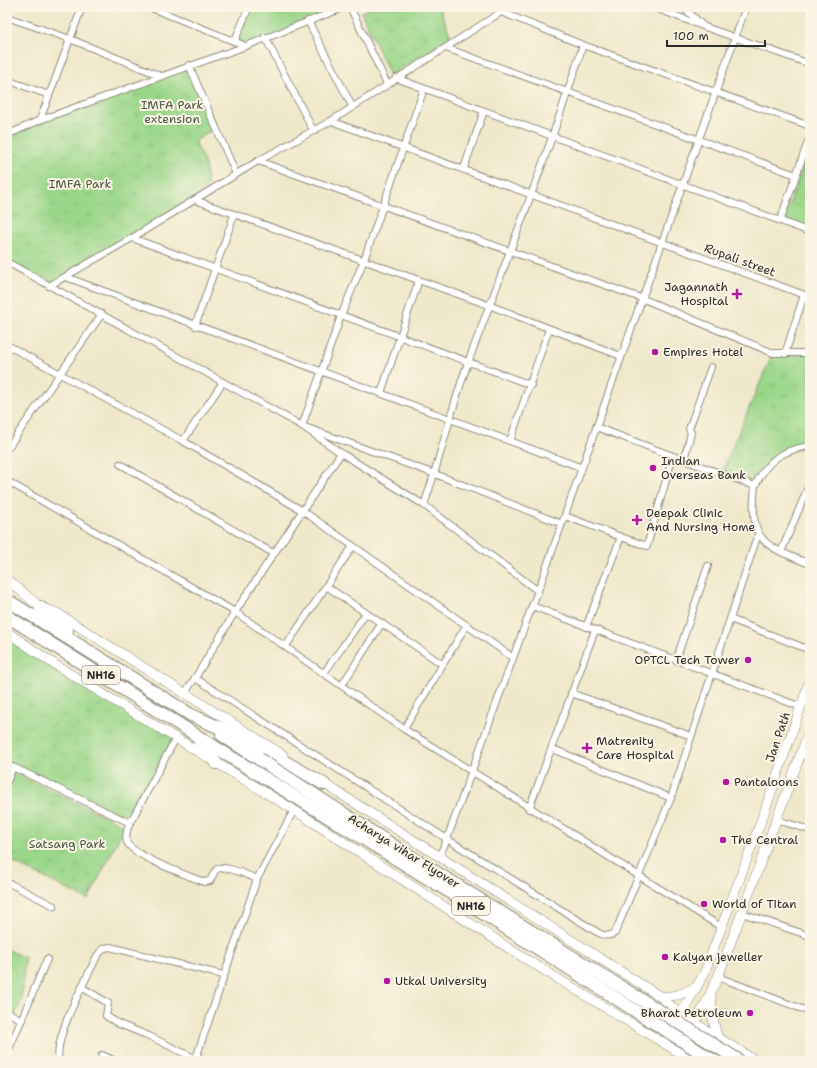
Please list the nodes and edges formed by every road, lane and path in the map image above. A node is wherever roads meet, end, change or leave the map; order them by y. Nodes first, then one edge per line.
1 (82, 7) edge
2 (149, 7) edge
3 (249, 7) edge
4 (325, 7) edge
5 (345, 7) edge
6 (350, 7) edge
7 (510, 7) edge
8 (653, 7) edge
9 (683, 7) edge
10 (746, 7) edge
11 (500, 10) edge
12 (335, 11) junction
13 (7, 17) edge
14 (308, 21) junction
15 (704, 27) junction
16 (265, 37) junction
17 (735, 38) junction
18 (70, 39) junction
19 (235, 40) junction
20 (583, 45) junction
21 (246, 46) junction
22 (446, 48) junction
23 (810, 64) edge
24 (190, 65) junction
25 (161, 76) junction
26 (396, 78) junction
27 (7, 80) edge
28 (387, 84) junction
29 (424, 89) junction
30 (568, 92) junction
31 (715, 93) junction
32 (49, 94) junction
33 (352, 106) junction
34 (484, 111) junction
35 (40, 120) junction
36 (331, 121) junction
37 (810, 126) edge
38 (313, 130) junction
39 (7, 135) edge
40 (551, 136) junction
41 (810, 136) edge
42 (698, 139) junction
43 (402, 147) junction
44 (258, 161) junction
45 (464, 168) junction
46 (236, 174) junction
47 (796, 175) junction
48 (682, 185) junction
49 (531, 195) junction
50 (195, 200) junction
51 (382, 205) junction
52 (234, 215) junction
53 (780, 221) junction
54 (810, 232) edge
55 (132, 238) junction
56 (662, 244) junction
57 (510, 250) junction
58 (364, 260) junction
59 (7, 262) edge
60 (215, 270) junction
61 (66, 277) junction
62 (419, 280) junction
63 (49, 286) junction
64 (807, 296) edge
65 (641, 298) junction
66 (491, 306) junction
67 (102, 314) junction
68 (341, 316) junction
69 (195, 326) junction
70 (549, 329) junction
71 (401, 337) junction
72 (7, 345) edge
73 (810, 353) edge
74 (785, 354) junction
75 (621, 356) junction
76 (469, 361) junction
77 (711, 367) dead end
78 (321, 372) junction
79 (60, 374) junction
80 (224, 382) junction
81 (531, 385) junction
82 (381, 393) junction
83 (450, 418) junction
84 (302, 426) junction
85 (596, 427) junction
86 (183, 441) junction
87 (510, 441) junction
88 (810, 446) edge
89 (7, 449) edge
90 (341, 453) junction
91 (673, 456) junction
92 (684, 459) junction
93 (120, 464) dead end
94 (580, 467) junction
95 (435, 474) junction
96 (7, 481) edge
97 (810, 484) edge
98 (755, 486) junction
99 (424, 504) junction
100 (303, 510) junction
101 (565, 516) junction
102 (562, 524) junction
103 (758, 534) junction
104 (621, 537) junction
105 (353, 546) junction
106 (782, 552) junction
107 (274, 553) junction
108 (810, 564) edge
109 (708, 566) dead end
110 (7, 579) edge
111 (326, 586) junction
112 (538, 591) junction
113 (7, 600) edge
114 (532, 606) junction
115 (40, 607) junction
116 (235, 612) junction
117 (366, 612) junction
118 (7, 616) edge
119 (730, 619) junction
120 (382, 623) junction
121 (466, 626) junction
122 (586, 627) junction
123 (595, 630) junction
124 (7, 632) edge
125 (286, 646) junction
126 (810, 650) edge
127 (93, 652) junction
128 (512, 657) junction
129 (676, 660) junction
130 (442, 664) junction
131 (324, 673) junction
132 (712, 674) junction
133 (194, 678) junction
134 (810, 680) edge
135 (342, 686) junction
136 (185, 693) junction
137 (571, 693) junction
138 (801, 707) junction
139 (191, 715) junction
140 (404, 729) junction
141 (810, 729) edge
142 (195, 734) junction
143 (691, 736) junction
144 (176, 738) junction
145 (552, 749) junction
146 (216, 762) junction
147 (471, 772) junction
148 (7, 782) edge
149 (324, 784) junction
150 (671, 798) junction
151 (530, 809) junction
152 (294, 810) junction
153 (777, 820) junction
154 (130, 823) junction
155 (810, 830) edge
156 (447, 839) junction
157 (439, 857) junction
158 (640, 876) junction
159 (257, 879) junction
160 (7, 882) edge
161 (54, 906) dead end
162 (742, 913) junction
163 (721, 927) junction
164 (810, 936) edge
165 (47, 959) dead end
166 (223, 975) junction
167 (718, 977) junction
168 (696, 987) junction
169 (83, 988) junction
170 (711, 994) junction
171 (661, 997) junction
172 (7, 1012) edge
173 (810, 1012) edge
174 (680, 1014) junction
175 (22, 1020) junction
176 (695, 1023) junction
177 (717, 1036) junction
178 (664, 1043) junction
179 (678, 1051) junction
180 (7, 1054) edge
181 (102, 1055) dead end
182 (196, 1060) edge
183 (59, 1061) edge
184 (115, 1061) edge
185 (693, 1061) edge
186 (714, 1061) edge
187 (740, 1061) edge
188 (756, 1061) edge

1 - 18 street
2 - 19 street
3 - 19 street
4 - 12 street
5 - 12 street
6 - 28 street
7 - 11 street
8 - 15 street
9 - 15 street
10 - 17 street
11 - 20 street
11 - 22 street
12 - 14 street
13 - 18 street
14 - 16 street
14 - 33 street
15 - 17 street
16 - 21 street
16 - 38 street
17 - 23 street
17 - 31 street
18 - 25 street
18 - 32 street
19 - 21 street
20 - 30 street
20 - 31 street
21 - 24 street
22 - 26 street
22 - 30 street
24 - 25 street
24 - 46 street
25 - 35 street
26 - 28 street
26 - 29 street
27 - 32 street
28 - 33 street
29 - 34 street
29 - 43 street
30 - 40 street
30 - 42 street
31 - 37 street
31 - 42 street
32 - 35 street
33 - 36 street
34 - 40 street
34 - 45 street
35 - 39 street
36 - 38 street
36 - 43 street, Rupali street
38 - 44 street
40 - 48 street
40 - 49 street
41 - 47 street
42 - 47 street
42 - 48 street
43 - 45 street, Rupali street
43 - 51 street
44 - 46 street
44 - 51 street
45 - 49 street, Rupali street
46 - 50 street
47 - 53 street
48 - 53 street
48 - 56 street
49 - 56 street, Rupali street
49 - 57 street
50 - 52 street
50 - 55 street
51 - 57 street
51 - 58 street
52 - 58 street
52 - 60 street
53 - 54 street
55 - 60 street
55 - 61 street
56 - 64 street, Rupali street
56 - 65 street
57 - 65 street
57 - 66 street
58 - 62 street
58 - 68 street
59 - 63 street
60 - 68 street
60 - 69 street
61 - 63 street
61 - 69 street
62 - 66 street
62 - 71 street
63 - 67 street
64 - 74 street
65 - 74 street
65 - 75 street
66 - 70 street
66 - 76 street
67 - 79 street
67 - 80 street
68 - 71 street
68 - 78 street
69 - 78 street
70 - 75 street
70 - 81 street
71 - 76 street
71 - 82 street
72 - 79 street
73 - 74 street
75 - 85 street
76 - 81 street
76 - 83 street
77 - 92 street
78 - 82 street
78 - 84 street
79 - 86 street
79 - 89 street
80 - 84 street
80 - 86 street
81 - 87 street
82 - 83 street
83 - 87 street
83 - 95 street
84 - 90 street
84 - 95 street
85 - 91 street
85 - 94 street
86 - 100 street
87 - 94 street
88 - 98 street
90 - 99 street
90 - 100 street
91 - 92 street
91 - 104 street
92 - 98 street
93 - 107 street
94 - 101 street
95 - 99 street
95 - 102 street
96 - 116 street
97 - 106 street
98 - 103 street
99 - 112 street
100 - 105 street
100 - 107 street
101 - 102 street
101 - 104 street
102 - 112 street
103 - 106 street
103 - 119 street
104 - 122 street
105 - 111 street
105 - 121 street
106 - 108 street
107 - 116 street
109 - 129 street
110 - 115 street
111 - 117 street
111 - 125 street
112 - 114 street
113 - 127 highway, NH16
114 - 122 street
114 - 128 street
115 - 127 highway
115 - 136 street
116 - 125 street
116 - 133 street
117 - 120 street
117 - 131 street
118 - 142 highway, NH16
119 - 126 street
119 - 132 street
120 - 130 street
120 - 135 street
121 - 128 street
121 - 130 street
122 - 123 street
123 - 129 street
123 - 137 street
124 - 144 street
125 - 131 street
127 - 139 highway, NH16
128 - 147 street
129 - 132 street
130 - 140 street
131 - 135 street
132 - 138 street
132 - 143 street
133 - 136 street
133 - 156 street
134 - 138 street, Jan Path
135 - 140 street
136 - 149 street
137 - 143 street
137 - 145 street
138 - 163 street, Jan Path
139 - 149 highway
139 - 187 highway, Acharya vihar Flyover / NH16, bridge
140 - 147 street
141 - 153 street
142 - 146 highway
142 - 186 highway, Acharya vihar Flyover / NH16, bridge
143 - 150 street
144 - 146 street
144 - 154 street
145 - 150 street
145 - 151 street
146 - 152 street
147 - 151 street
147 - 156 street
148 - 154 street
149 - 157 street
150 - 158 street
151 - 158 street
152 - 159 street
152 - 178 street
153 - 155 street
153 - 162 street
154 - 159 street
156 - 157 street
156 - 158 street
157 - 171 street
158 - 163 street
159 - 166 street
160 - 161 street
162 - 164 street
162 - 167 street
163 - 168 street, Jan Path
165 - 175 street
166 - 169 street
166 - 182 street
167 - 170 street
167 - 173 street
168 - 171 street
168 - 174 street, Jan Path
169 - 182 street
169 - 183 street
170 - 176 street
170 - 177 street
171 - 174 street
172 - 175 street
174 - 176 street
174 - 178 street, Jan Path
175 - 180 street
176 - 177 street
176 - 179 street
177 - 188 street
178 - 179 street
179 - 185 street
181 - 184 street

